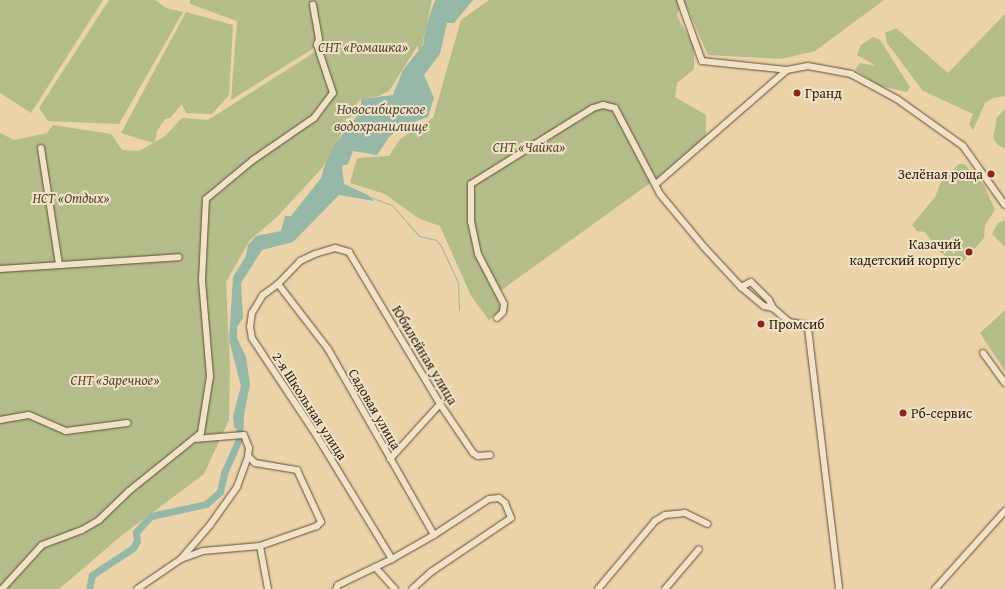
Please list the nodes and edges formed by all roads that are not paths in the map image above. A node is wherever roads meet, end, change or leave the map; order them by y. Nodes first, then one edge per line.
1 (680, 0) edge
2 (313, 5) dead end
3 (787, 70) junction
4 (41, 148) dead end
5 (656, 184) junction
6 (1005, 205) edge
7 (349, 252) joint
8 (179, 257) dead end
9 (59, 264) junction
10 (0, 269) edge
11 (278, 284) junction
12 (741, 287) junction
13 (773, 308) junction
14 (497, 318) dead end
15 (983, 353) dead end
16 (1005, 383) edge
17 (440, 404) junction
18 (0, 420) edge
19 (127, 422) dead end
20 (194, 439) junction
21 (490, 455) dead end
22 (248, 456) junction
23 (390, 459) junction
24 (1005, 511) edge
25 (708, 524) dead end
26 (434, 535) junction
27 (260, 546) junction
28 (699, 550) dead end
29 (181, 559) junction
30 (392, 559) junction
31 (375, 567) junction
32 (2, 589) edge
33 (137, 589) edge
34 (268, 589) edge
35 (336, 589) edge
36 (394, 589) edge
37 (412, 589) edge
38 (598, 589) edge
39 (665, 589) edge
40 (839, 589) edge
41 (935, 589) edge

1 - 3 street
2 - 20 street
3 - 5 street
3 - 6 street
4 - 9 street
5 - 12 street
5 - 14 street
7 - 11 street, 2-я Школьная улица
7 - 17 street, Юбилейная улица
8 - 9 street
9 - 10 street
11 - 23 street, Садовая улица
11 - 30 street, 2-я Школьная улица
12 - 13 street
12 - 13 street
13 - 40 street
15 - 16 street
17 - 21 street, Юбилейная улица
17 - 23 street
18 - 19 street
20 - 22 street
20 - 32 street
22 - 27 street
22 - 29 street
23 - 26 street, Садовая улица
24 - 41 street
25 - 38 street
26 - 30 street
26 - 37 street
27 - 29 street
27 - 34 street
28 - 39 street
29 - 33 street
30 - 31 street
31 - 35 street
31 - 36 street

